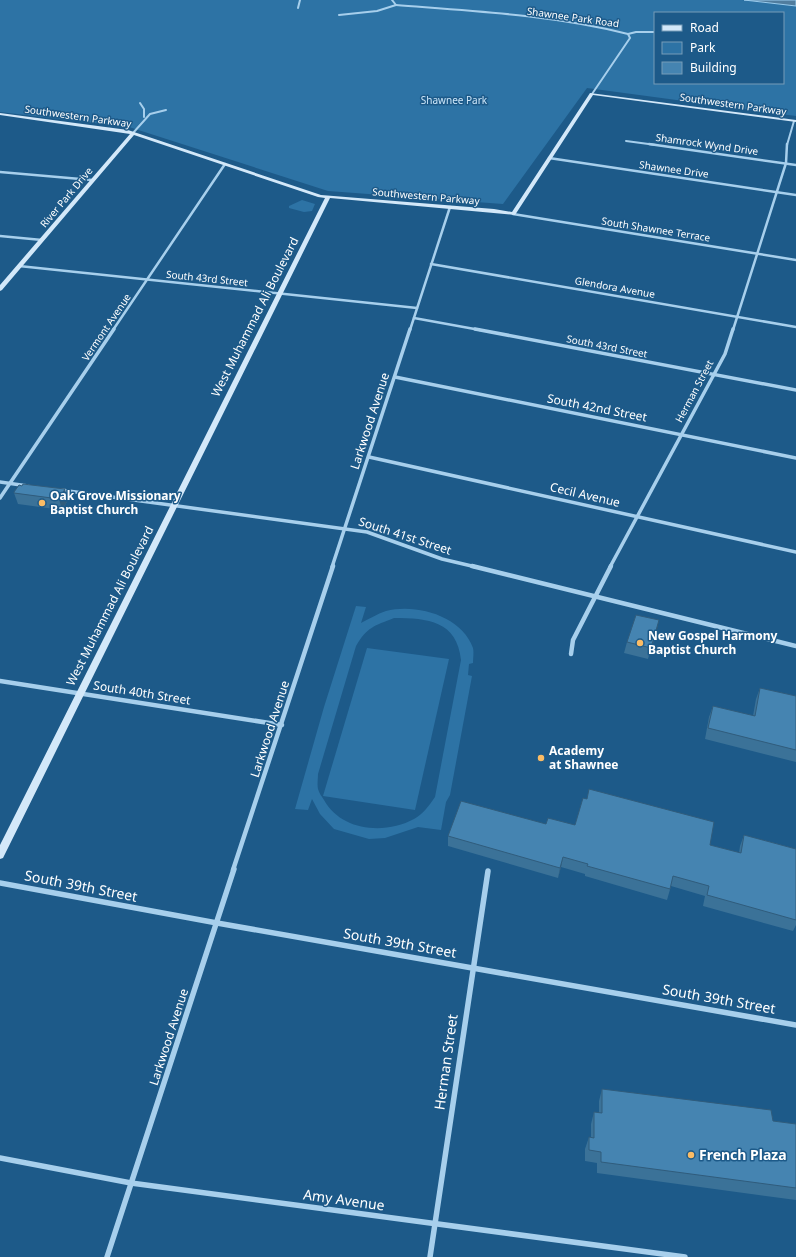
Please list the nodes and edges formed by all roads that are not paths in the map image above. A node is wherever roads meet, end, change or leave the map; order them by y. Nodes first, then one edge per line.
1 (300, 0) edge
2 (392, 0) edge
3 (396, 5) junction
4 (298, 8) dead end
5 (339, 15) dead end
6 (654, 32) edge
7 (628, 34) junction
8 (592, 94) junction
9 (140, 103) dead end
10 (166, 110) dead end
11 (0, 114) edge
12 (144, 117) junction
13 (795, 121) edge
14 (133, 133) junction
15 (626, 140) dead end
16 (549, 158) junction
17 (786, 163) junction
18 (224, 164) junction
19 (796, 164) edge
20 (0, 172) edge
21 (92, 180) junction
22 (777, 192) junction
23 (796, 195) edge
24 (328, 197) junction
25 (450, 207) junction
26 (513, 214) junction
27 (0, 236) edge
28 (42, 240) junction
29 (758, 253) junction
30 (796, 260) edge
31 (431, 264) junction
32 (19, 266) junction
33 (148, 280) junction
34 (0, 289) edge
35 (280, 293) junction
36 (417, 308) junction
37 (738, 317) junction
38 (414, 318) junction
39 (796, 327) edge
40 (714, 374) junction
41 (395, 376) junction
42 (796, 390) edge
43 (682, 434) junction
44 (369, 457) junction
45 (796, 458) edge
46 (0, 482) edge
47 (10, 483) junction
48 (32, 486) edge
49 (55, 489) edge
50 (0, 498) edge
51 (174, 505) junction
52 (638, 517) junction
53 (345, 528) junction
54 (796, 552) edge
55 (595, 596) junction
56 (796, 646) edge
57 (571, 654) dead end
58 (0, 682) edge
59 (80, 693) junction
60 (282, 725) junction
61 (0, 855) edge
62 (488, 872) dead end
63 (0, 883) edge
64 (217, 923) junction
65 (472, 968) junction
66 (796, 1025) edge
67 (0, 1158) edge
68 (131, 1183) junction
69 (435, 1224) junction
70 (107, 1257) edge
71 (430, 1257) edge
72 (686, 1257) edge

1 - 4 street
2 - 3 street
3 - 5 street, Shawnee Park Road
3 - 7 street, Shawnee Park Road
6 - 7 street
7 - 8 street, Shawnee Park Road
8 - 13 street, Southwestern Parkway
8 - 16 street
9 - 12 street
10 - 12 street
11 - 14 street, Southwestern Parkway
12 - 14 street, River Park Drive
13 - 17 street, Herman Street
14 - 18 street, Southwestern Parkway
14 - 21 street, River Park Drive
15 - 17 street, Shamrock Wynd Drive
16 - 22 street, Shawnee Drive
16 - 26 street
17 - 19 street, Shamrock Wynd Drive
17 - 22 street, Herman Street
18 - 24 street, Southwestern Parkway
18 - 33 street, Vermont Avenue
20 - 21 street
21 - 28 street, River Park Drive
22 - 23 street, Shawnee Drive
22 - 29 street, Herman Street
24 - 25 street, Southwestern Parkway
24 - 35 street, West Muhammad Ali Boulevard
25 - 26 street, Southwestern Parkway
25 - 31 street, Larkwood Avenue
26 - 29 street, South Shawnee Terrace
27 - 28 street
28 - 32 street, River Park Drive
29 - 30 street, South Shawnee Terrace
29 - 37 street, Herman Street
31 - 36 street, Larkwood Avenue
31 - 37 street, Glendora Avenue
32 - 33 street, South 43rd Street
32 - 34 street, River Park Drive
33 - 35 street, South 43rd Street
33 - 47 street, Vermont Avenue
35 - 36 street, South 43rd Street
35 - 51 street, West Muhammad Ali Boulevard
36 - 38 street, Larkwood Avenue
37 - 39 street, Glendora Avenue
37 - 40 street, Herman Street
38 - 40 street, South 43rd Street
38 - 41 street, Larkwood Avenue
40 - 42 street, South 43rd Street
40 - 43 street, Herman Street
41 - 43 street, South 42nd Street
41 - 44 street, Larkwood Avenue
43 - 45 street, South 42nd Street
43 - 52 street, Herman Street
44 - 52 street, Cecil Avenue
44 - 53 street, Larkwood Avenue
46 - 47 street
47 - 48 street
47 - 50 street, Vermont Avenue
49 - 51 street, South 41st Street
51 - 53 street, South 41st Street
51 - 59 street, West Muhammad Ali Boulevard
52 - 54 street, Cecil Avenue
52 - 55 street, Herman Street
53 - 55 street, South 41st Street
53 - 60 street, Larkwood Avenue
55 - 56 street, South 41st Street
55 - 57 street, Herman Street
58 - 59 street, South 40th Street
59 - 60 street, South 40th Street
59 - 61 street, West Muhammad Ali Boulevard
60 - 64 street, Larkwood Avenue
62 - 65 street, Herman Street
63 - 64 street, South 39th Street
64 - 65 street, South 39th Street
64 - 68 street, Larkwood Avenue
65 - 66 street, South 39th Street
65 - 69 street, Herman Street
67 - 68 street, Amy Avenue
68 - 69 street, Amy Avenue
68 - 70 street, Larkwood Avenue
69 - 71 street, Herman Street
69 - 72 street, Amy Avenue

